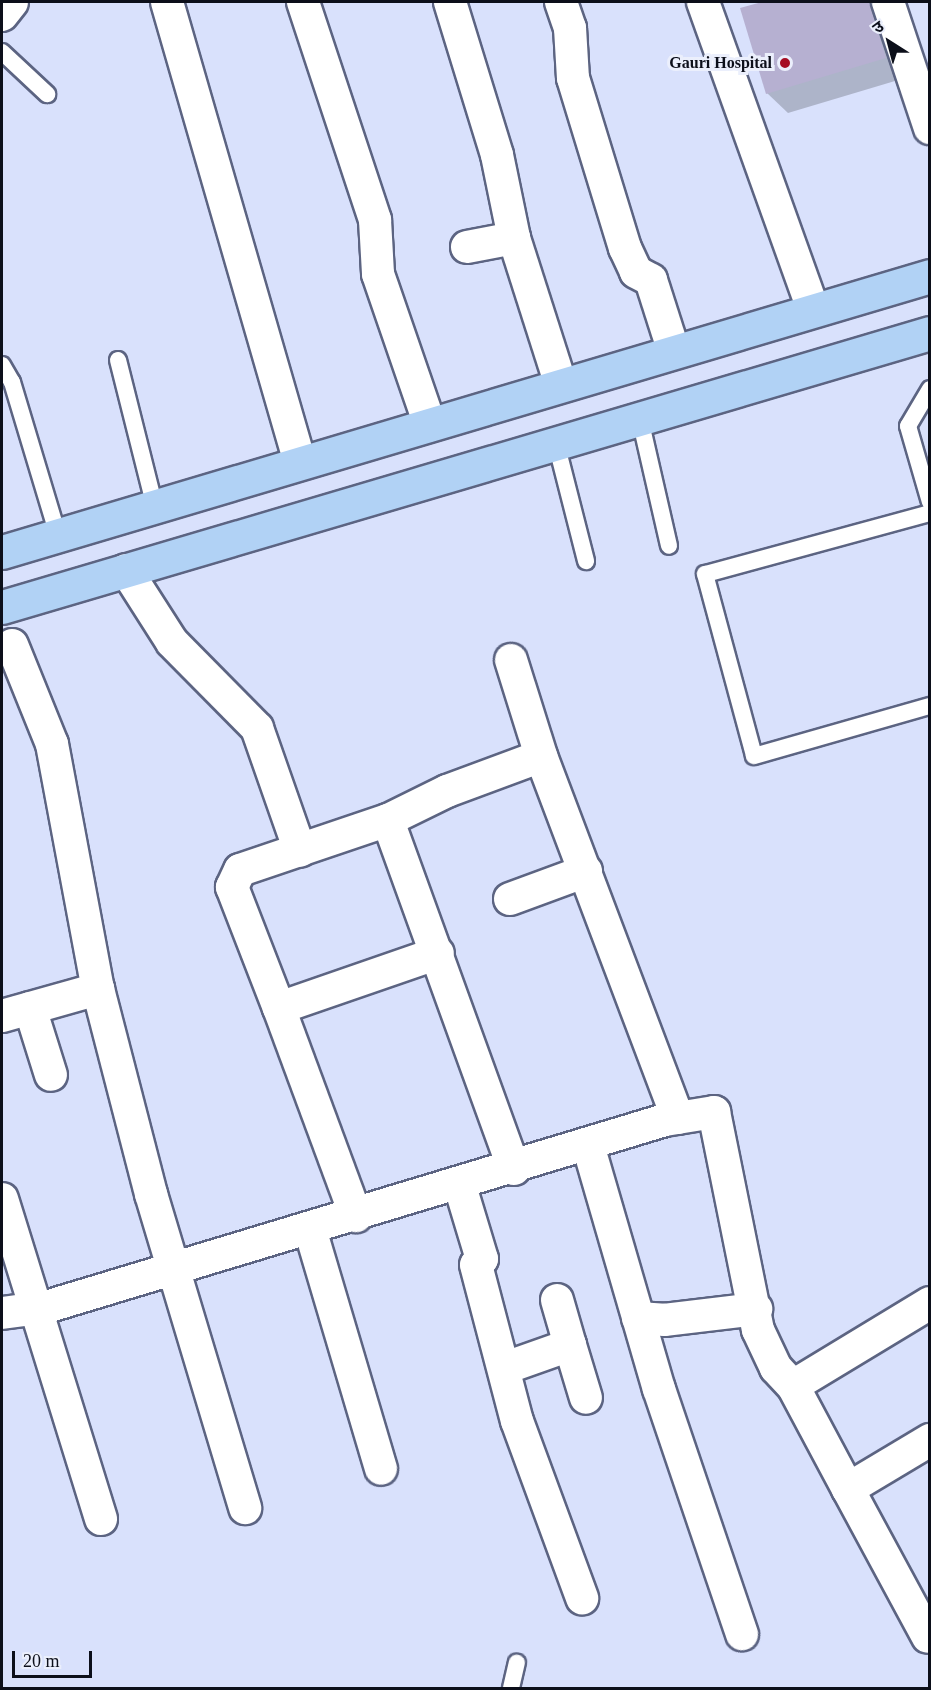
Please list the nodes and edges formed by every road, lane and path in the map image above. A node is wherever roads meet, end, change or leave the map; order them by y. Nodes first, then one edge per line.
1 (12, 2) edge
2 (167, 2) edge
3 (303, 2) edge
4 (450, 2) edge
5 (561, 2) edge
6 (703, 2) edge
7 (888, 2) edge
8 (2, 15) edge
9 (2, 52) edge
10 (920, 70) edge
11 (47, 94) dead end
12 (930, 128) edge
13 (514, 238) junction
14 (466, 247) dead end
15 (930, 276) edge
16 (813, 310) junction
17 (930, 333) edge
18 (674, 352) junction
19 (118, 360) dead end
20 (2, 365) edge
21 (561, 386) junction
22 (930, 389) edge
23 (640, 418) junction
24 (430, 425) junction
25 (556, 443) junction
26 (300, 463) junction
27 (930, 502) edge
28 (155, 507) junction
29 (930, 513) edge
30 (58, 535) junction
31 (669, 546) dead end
32 (2, 552) edge
33 (586, 561) dead end
34 (126, 570) junction
35 (2, 607) edge
36 (12, 645) dead end
37 (511, 660) dead end
38 (930, 705) edge
39 (541, 756) junction
40 (388, 820) junction
41 (300, 851) junction
42 (586, 871) junction
43 (510, 899) dead end
44 (438, 953) junction
45 (98, 989) junction
46 (279, 1008) junction
47 (16, 1012) edge
48 (51, 1075) dead end
49 (678, 1118) junction
50 (588, 1145) junction
51 (514, 1168) junction
52 (460, 1186) junction
53 (2, 1199) edge
54 (356, 1216) junction
55 (310, 1229) junction
56 (176, 1268) junction
57 (557, 1300) dead end
58 (930, 1303) edge
59 (37, 1308) junction
60 (756, 1308) junction
61 (2, 1313) edge
62 (638, 1318) junction
63 (570, 1345) junction
64 (505, 1368) junction
65 (793, 1386) junction
66 (586, 1398) dead end
67 (930, 1440) edge
68 (381, 1469) dead end
69 (849, 1489) junction
70 (245, 1508) dead end
71 (102, 1519) dead end
72 (582, 1598) dead end
73 (742, 1634) dead end
74 (928, 1637) edge
75 (517, 1663) dead end
76 (510, 1689) edge

1 - 8 street
2 - 26 street
3 - 24 street
4 - 13 street
5 - 18 street
6 - 16 street
7 - 10 street
9 - 11 lane
10 - 12 street
13 - 14 street
13 - 21 street
15 - 16 main road
16 - 18 main road
17 - 23 main road
18 - 21 main road
19 - 28 lane
20 - 30 lane
21 - 24 main road
22 - 27 lane
23 - 25 main road
23 - 31 lane
24 - 26 main road
25 - 33 lane
25 - 34 main road
26 - 28 main road
28 - 30 main road
29 - 38 lane
30 - 32 main road
34 - 35 main road
34 - 41 street
36 - 45 street
37 - 39 street
39 - 40 street
39 - 42 street
40 - 41 street
40 - 44 street
41 - 46 street
42 - 43 street
42 - 49 street
44 - 46 street
44 - 51 street
45 - 47 street
45 - 56 street
46 - 54 street
47 - 48 street
49 - 50 street
49 - 60 street
50 - 51 street
50 - 62 street
51 - 52 street
52 - 54 street
52 - 64 street
53 - 59 street
54 - 55 street
55 - 56 street
55 - 68 street
56 - 59 street
56 - 70 street
57 - 63 street
58 - 65 street
59 - 61 street
59 - 71 street
60 - 62 street
60 - 65 street
62 - 73 street
63 - 64 street
63 - 66 street
64 - 72 street
65 - 69 street
67 - 69 street
69 - 74 street
75 - 76 lane

